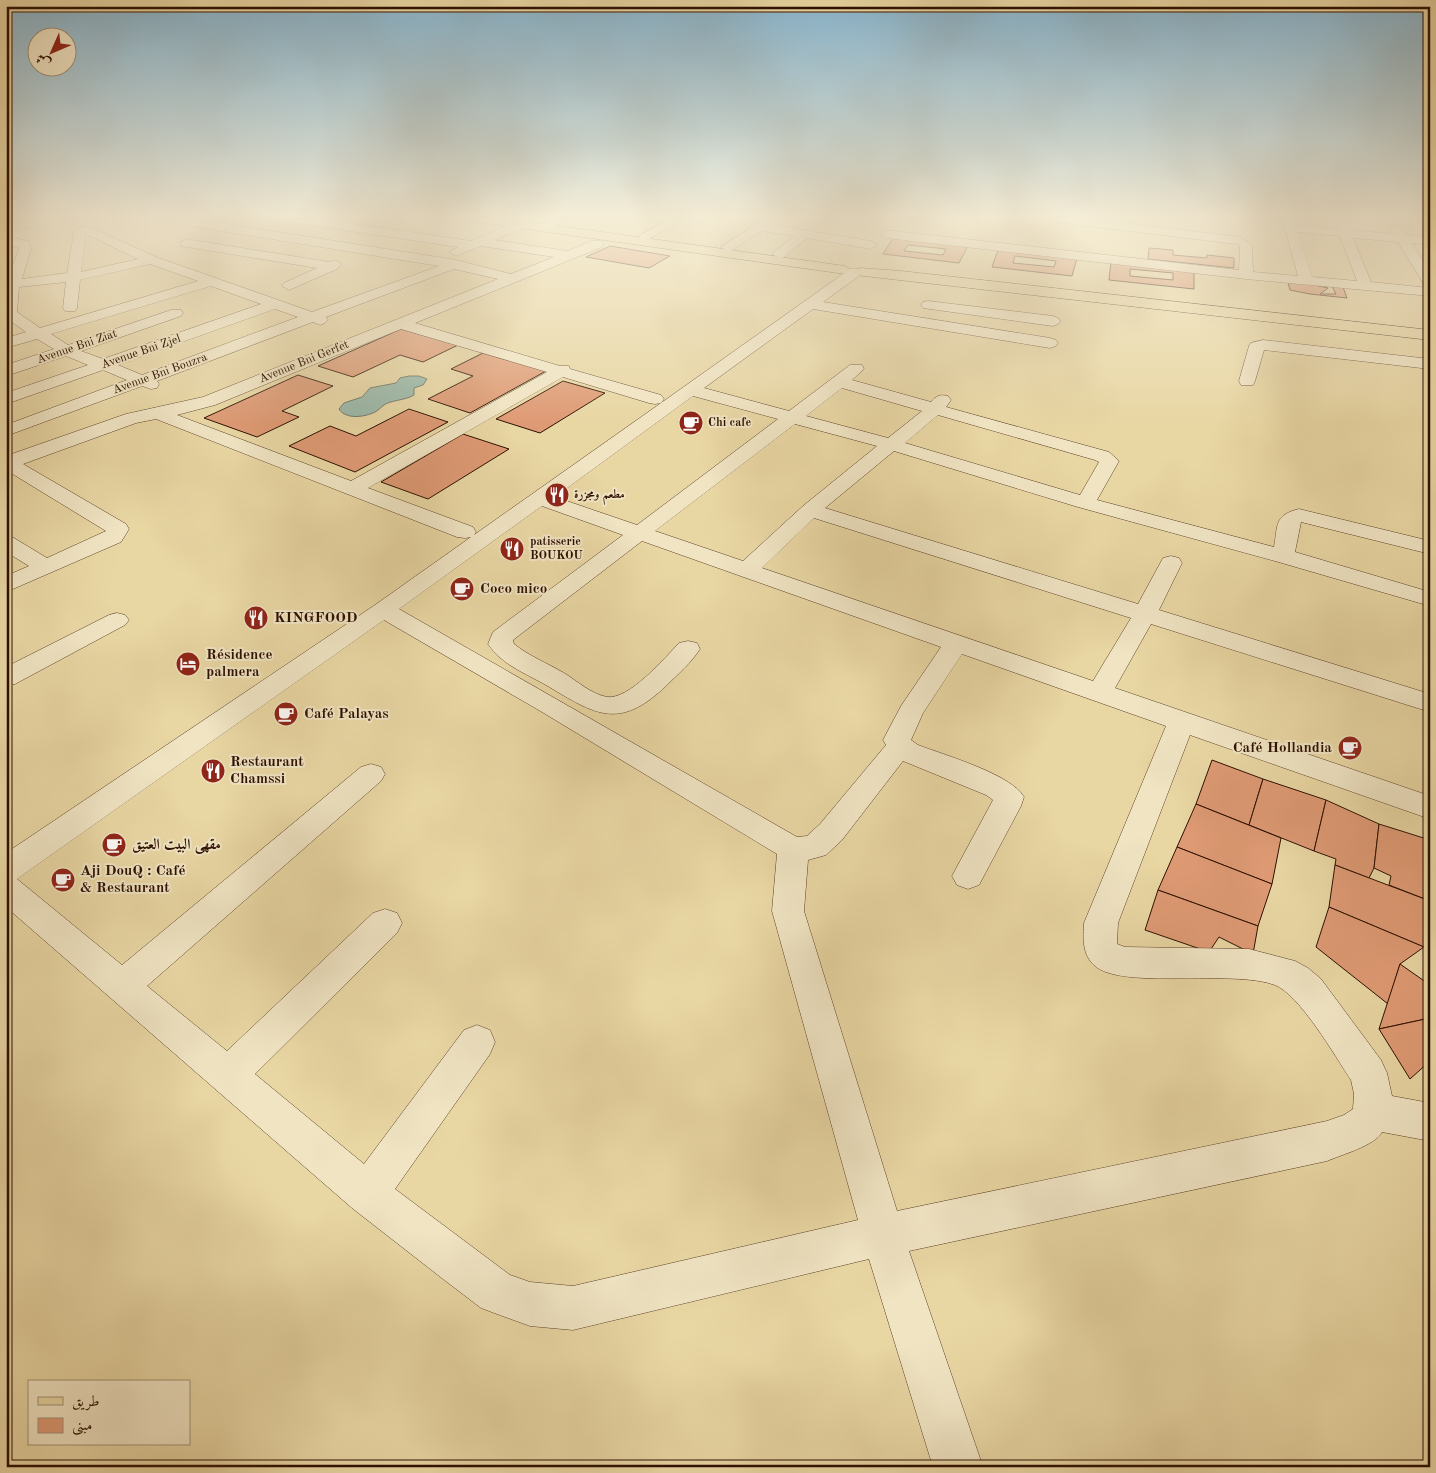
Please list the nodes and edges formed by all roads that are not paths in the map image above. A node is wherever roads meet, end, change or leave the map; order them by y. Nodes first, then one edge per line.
1 (10, 287) edge
2 (72, 287) edge
3 (194, 287) edge
4 (224, 287) edge
5 (396, 287) edge
6 (489, 287) edge
7 (819, 287) edge
8 (830, 287) edge
9 (1034, 287) edge
10 (1053, 287) edge
11 (1366, 287) edge
12 (1430, 292) edge
13 (88, 294) dead end
14 (853, 296) dead end
15 (817, 298) junction
16 (146, 301) junction
17 (910, 303) dead end
18 (275, 304) junction
19 (8, 314) edge
20 (186, 317) junction
21 (314, 318) junction
22 (1053, 321) dead end
23 (399, 323) junction
24 (333, 324) dead end
25 (213, 326) junction
26 (1430, 328) edge
27 (351, 330) dead end
28 (38, 334) junction
29 (369, 335) junction
30 (1430, 335) edge
31 (254, 340) junction
32 (6, 343) edge
33 (1050, 343) dead end
34 (66, 350) junction
35 (1430, 364) edge
36 (103, 365) junction
37 (856, 369) dead end
38 (563, 370) junction
39 (6, 371) edge
40 (143, 380) junction
41 (1246, 381) dead end
42 (839, 382) junction
43 (691, 390) junction
44 (655, 398) junction
45 (6, 399) edge
46 (940, 402) junction
47 (202, 403) junction
48 (156, 412) junction
49 (791, 417) junction
50 (6, 431) edge
51 (890, 444) junction
52 (7, 463) edge
53 (352, 488) junction
54 (539, 498) junction
55 (1086, 503) junction
56 (810, 510) junction
57 (464, 532) junction
58 (639, 533) junction
59 (6, 543) edge
60 (1430, 548) edge
61 (1283, 556) junction
62 (1171, 563) dead end
63 (46, 567) junction
64 (745, 571) junction
65 (6, 585) edge
66 (1430, 599) edge
67 (383, 610) junction
68 (1145, 614) junction
69 (118, 620) dead end
70 (956, 644) junction
71 (688, 649) dead end
72 (6, 678) edge
73 (1099, 693) junction
74 (1430, 703) edge
75 (1181, 722) junction
76 (900, 746) junction
77 (371, 774) dead end
78 (1430, 808) edge
79 (793, 848) junction
80 (6, 849) edge
81 (6, 870) edge
82 (968, 876) dead end
83 (6, 888) edge
84 (385, 923) dead end
85 (122, 986) junction
86 (477, 1042) dead end
87 (228, 1075) junction
88 (1372, 1111) junction
89 (1430, 1122) edge
90 (367, 1194) junction
91 (883, 1235) junction
92 (958, 1467) edge

1 - 19 street
2 - 13 street
3 - 16 street
4 - 18 street
5 - 21 street, Avenue Bni Bouzra
6 - 23 street, Avenue Bni Gerfet
7 - 44 street
8 - 15 street
9 - 30 main road
10 - 26 main road
11 - 12 street
14 - 15 street
15 - 33 street
15 - 43 street
16 - 20 street
16 - 28 street
17 - 22 street
18 - 21 street
18 - 25 street, Avenue Bni Zjel
19 - 28 street
20 - 25 street
20 - 34 street, Avenue Bni Ziat
21 - 24 street
21 - 31 street, Avenue Bni Bouzra
23 - 29 street, Avenue Bni Gerfet
23 - 38 street
25 - 31 street
25 - 36 street, Avenue Bni Zjel
27 - 29 street
28 - 32 street
28 - 34 street
29 - 47 street, Avenue Bni Gerfet
31 - 40 street, Avenue Bni Bouzra
34 - 36 street
34 - 39 street, Avenue Bni Ziat
35 - 41 street
36 - 40 street
36 - 45 street, Avenue Bni Zjel
37 - 42 street
38 - 44 street
38 - 53 street
40 - 47 street
40 - 50 street, Avenue Bni Bouzra
42 - 46 street
42 - 49 street
43 - 49 street
43 - 54 street
44 - 57 street
46 - 51 street
46 - 55 street
47 - 48 street, Avenue Bni Gerfet
48 - 52 street, Avenue Bni Gerfet
48 - 53 street
49 - 51 street
49 - 58 street
51 - 55 street
51 - 56 street
52 - 63 street
53 - 57 street
54 - 58 street
54 - 67 street
55 - 61 street
56 - 64 street
56 - 68 street
57 - 80 street
58 - 64 street
58 - 71 street
59 - 63 street
60 - 61 street
61 - 66 street
62 - 68 street
63 - 65 street
64 - 70 street
67 - 79 street
67 - 81 street
68 - 73 street
68 - 74 street
69 - 72 street
70 - 73 street
70 - 76 street
73 - 75 street
75 - 78 street
75 - 88 street
76 - 79 street
76 - 82 street
77 - 85 street
79 - 91 street
83 - 85 street
84 - 87 street
85 - 87 street
86 - 90 street
87 - 90 street
88 - 89 street
88 - 91 street
90 - 91 street
91 - 92 street

